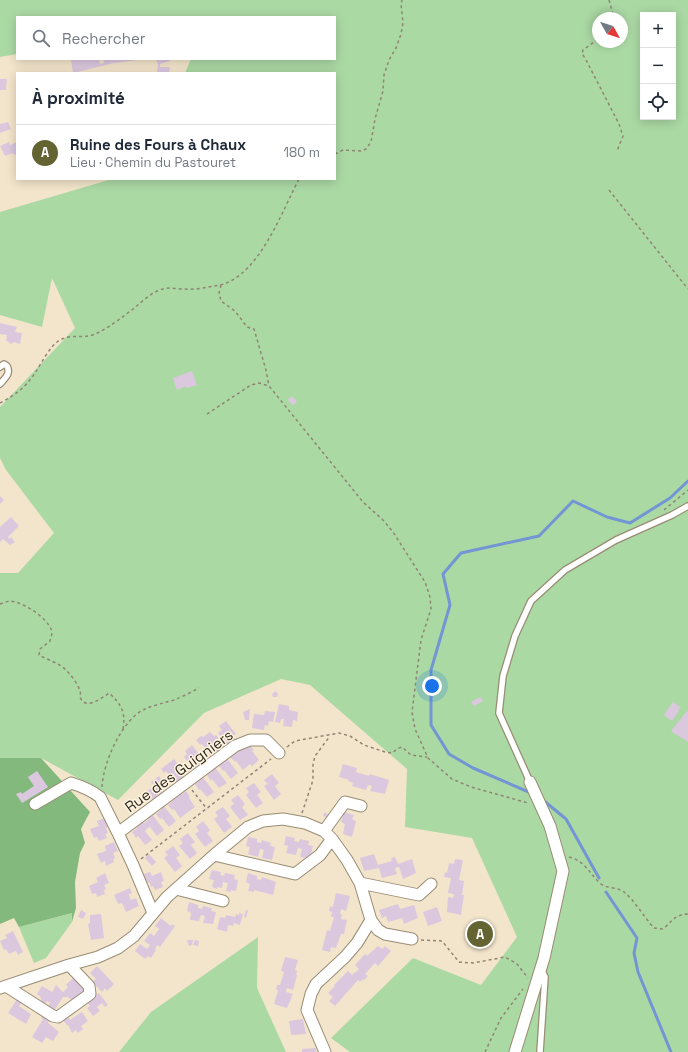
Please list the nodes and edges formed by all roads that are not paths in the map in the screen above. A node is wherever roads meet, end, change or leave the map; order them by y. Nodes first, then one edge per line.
1 (0, 367) edge
2 (0, 384) edge
3 (688, 506) edge
4 (279, 753) road end
5 (530, 782) joint
6 (35, 804) dead end
7 (361, 806) dead end
8 (118, 833) junction
9 (328, 835) junction
10 (214, 855) junction
11 (360, 883) junction
12 (431, 884) dead end
13 (176, 889) junction
14 (223, 901) dead end
15 (153, 913) junction
16 (371, 920) junction
17 (412, 939) road end
18 (69, 965) junction
19 (541, 969) junction
20 (3, 987) edge
21 (325, 1052) edge
22 (515, 1052) edge
23 (540, 1052) edge

1 - 2 lane
3 - 5 lane
4 - 8 street, Rue des Guigniers
5 - 19 street
6 - 8 street, Rue des Guigniers
7 - 9 street
8 - 15 street, Rue des Guigniers
9 - 10 street
9 - 10 street
9 - 11 street
10 - 13 street
11 - 12 street
11 - 16 street
13 - 14 street
13 - 15 street
15 - 18 street
16 - 17 street
16 - 21 street
18 - 20 street
18 - 20 street
19 - 22 street
19 - 23 lane

